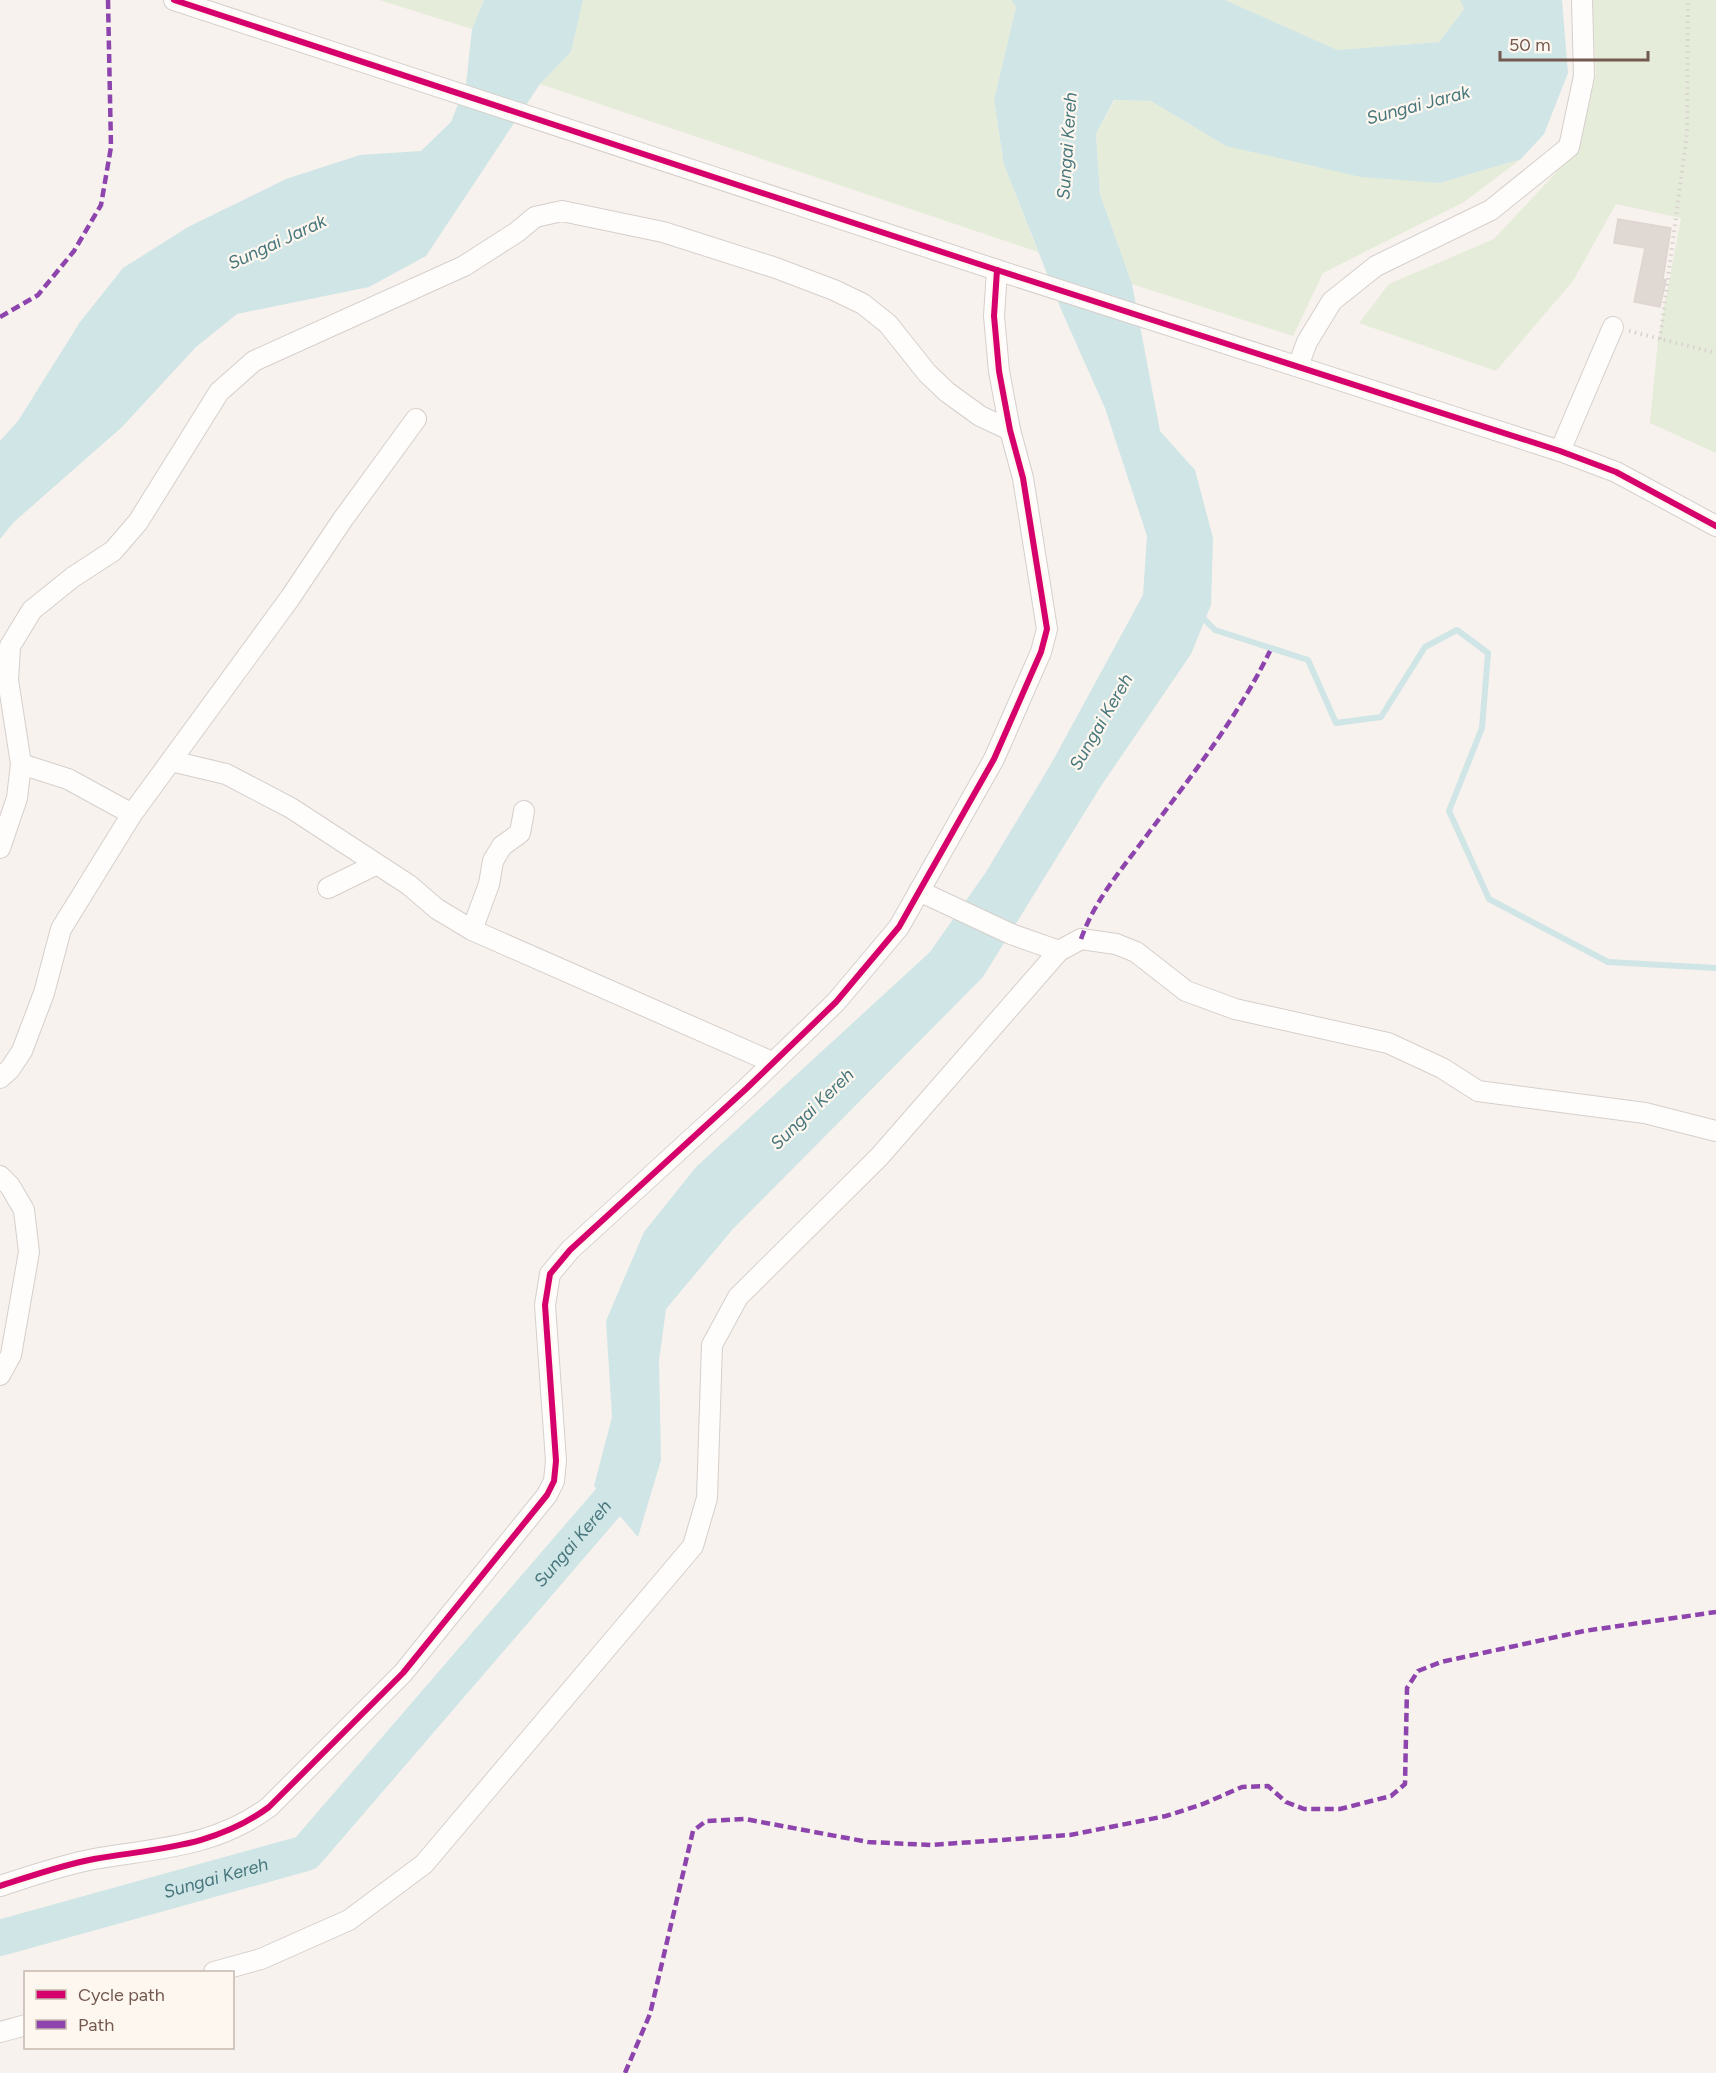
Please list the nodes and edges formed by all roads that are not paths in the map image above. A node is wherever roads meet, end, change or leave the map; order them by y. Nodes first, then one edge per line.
1 (174, 0) edge
2 (1582, 0) edge
3 (1004, 272) junction
4 (1613, 327) road end
5 (1298, 366) junction
6 (416, 418) dead end
7 (1010, 430) junction
8 (1560, 451) junction
9 (1716, 526) edge
10 (171, 760) junction
11 (21, 764) junction
12 (524, 811) dead end
13 (132, 814) junction
14 (0, 848) edge
15 (375, 865) junction
16 (328, 888) dead end
17 (926, 894) junction
18 (472, 930) junction
19 (1059, 951) junction
20 (772, 1062) junction
21 (0, 1078) edge
22 (1716, 1131) edge
23 (0, 1176) edge
24 (0, 1375) edge
25 (0, 1886) edge
26 (218, 1971) edge
27 (24, 2026) edge
28 (0, 2032) edge

1 - 3 street
2 - 5 street
3 - 5 street
3 - 7 street
4 - 8 street
5 - 8 street
6 - 10 street
7 - 11 street
7 - 17 street
8 - 9 street
10 - 13 street
10 - 15 street
11 - 13 street
11 - 14 street
12 - 18 street
13 - 21 street
15 - 16 street
15 - 18 street
17 - 19 street
17 - 20 street
18 - 20 street
19 - 22 street
19 - 26 street
20 - 25 street
23 - 24 street
27 - 28 street

